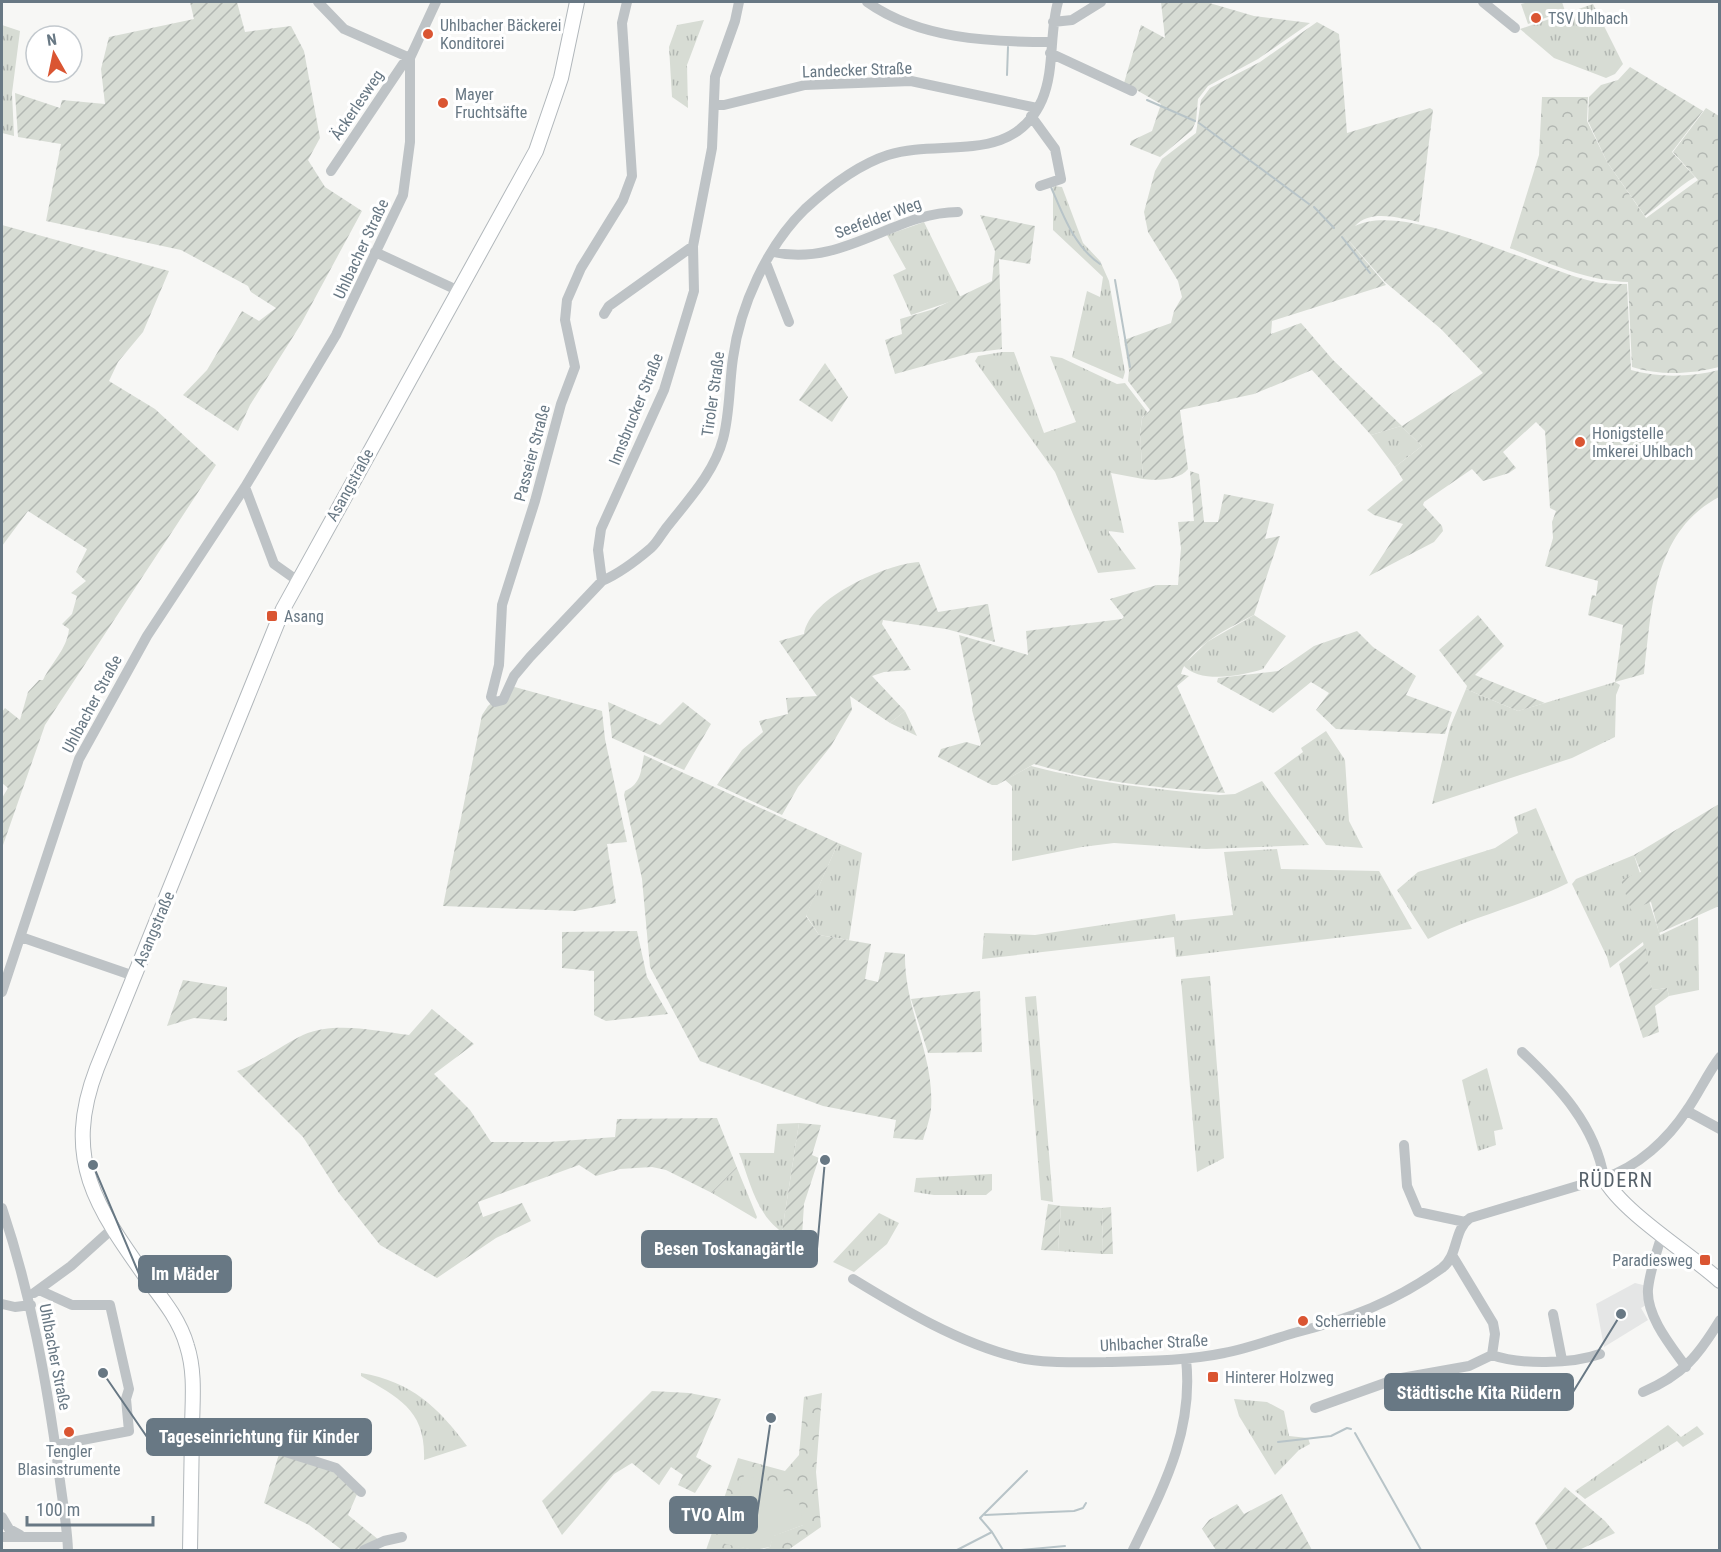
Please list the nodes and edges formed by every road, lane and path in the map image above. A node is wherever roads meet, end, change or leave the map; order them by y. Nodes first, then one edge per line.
1 (318, 2) edge
2 (436, 2) edge
3 (578, 2) edge
4 (627, 2) edge
5 (739, 2) edge
6 (867, 2) edge
7 (1058, 2) edge
8 (1101, 2) edge
9 (1483, 2) edge
10 (1053, 22) junction
11 (1515, 28) dead end
12 (1050, 48) junction
13 (410, 58) junction
14 (1132, 91) dead end
15 (714, 105) junction
16 (1034, 112) junction
17 (331, 171) dead end
18 (1040, 186) dead end
19 (958, 212) dead end
20 (693, 246) junction
21 (375, 252) junction
22 (773, 252) junction
23 (766, 263) junction
24 (459, 291) junction
25 (604, 314) dead end
26 (789, 322) dead end
27 (245, 487) junction
28 (651, 548) joint
29 (298, 581) junction
30 (602, 581) junction
31 (21, 937) junction
32 (134, 976) junction
33 (2, 992) edge
34 (1522, 1052) dead end
35 (1719, 1057) edge
36 (1687, 1111) junction
37 (1719, 1129) edge
38 (1404, 1145) dead end
39 (1604, 1178) junction
40 (2, 1208) edge
41 (1465, 1222) junction
42 (112, 1229) junction
43 (1662, 1234) junction
44 (1452, 1255) junction
45 (853, 1279) dead end
46 (1719, 1281) edge
47 (39, 1290) junction
48 (29, 1301) junction
49 (2, 1304) edge
50 (1552, 1314) dead end
51 (1719, 1320) edge
52 (1600, 1354) dead end
53 (1492, 1355) junction
54 (1186, 1359) junction
55 (1562, 1360) junction
56 (1686, 1367) junction
57 (1643, 1392) dead end
58 (1315, 1408) dead end
59 (192, 1429) junction
60 (56, 1444) junction
61 (361, 1492) dead end
62 (2, 1516) edge
63 (21, 1535) junction
64 (2, 1537) edge
65 (68, 1537) junction
66 (402, 1537) dead end
67 (68, 1551) edge
68 (190, 1551) edge
69 (364, 1551) edge
70 (1133, 1551) edge

1 - 13 street
2 - 13 street, Uhlbacher Straße
3 - 24 street, Asangstraße
4 - 30 street, Passeier Straße
5 - 15 street, Innsbrucker Straße
6 - 12 street
7 - 10 street
8 - 10 street
9 - 11 street
10 - 12 street
12 - 14 street
12 - 16 street
13 - 17 street, Äckerlesweg
13 - 21 street, Uhlbacher Straße
15 - 16 street, Landecker Straße
15 - 20 street, Innsbrucker Straße
16 - 18 street
16 - 22 street, Tiroler Straße
19 - 22 street, Seefelder Weg
20 - 25 street
20 - 30 street, Innsbrucker Straße
21 - 24 street
21 - 27 street, Uhlbacher Straße
22 - 23 street, Tiroler Straße
23 - 26 street
23 - 28 street, Tiroler Straße
24 - 29 street, Asangstraße
27 - 29 street
27 - 31 street, Uhlbacher Straße
28 - 30 street, Passeier Straße
29 - 32 street, Asangstraße
31 - 32 street, Asangstraße
31 - 33 street, Uhlbacher Straße
32 - 42 street, Asangstraße
34 - 39 street
35 - 36 street
36 - 37 street
36 - 39 street
38 - 41 street
39 - 41 street
39 - 43 street
40 - 48 street, Uhlbacher Straße
41 - 44 street, Uhlbacher Straße
42 - 47 street
42 - 59 street, Asangstraße
43 - 46 street
43 - 56 street
44 - 53 street
44 - 54 street, Uhlbacher Straße
45 - 54 street, Uhlbacher Straße
47 - 48 street
47 - 60 street
48 - 49 street
48 - 60 street, Uhlbacher Straße
50 - 55 street
51 - 56 street
52 - 55 street
53 - 55 street
53 - 58 street
54 - 70 street
56 - 57 street
59 - 61 street
59 - 68 street, Asangstraße
60 - 65 street, Uhlbacher Straße
62 - 63 street
63 - 64 street
63 - 65 street
65 - 67 street, Uhlbacher Straße
66 - 69 street

